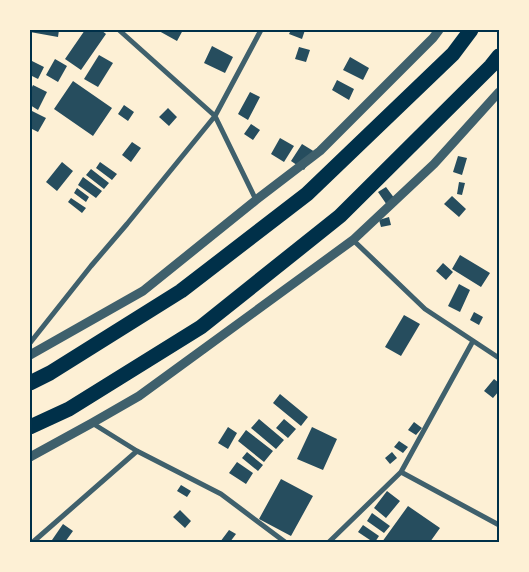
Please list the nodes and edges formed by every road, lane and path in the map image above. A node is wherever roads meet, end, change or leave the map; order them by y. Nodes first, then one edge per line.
1 (119, 30) edge
2 (261, 30) edge
3 (439, 30) edge
4 (471, 30) edge
5 (499, 56) edge
6 (499, 92) edge
7 (215, 116) junction
8 (256, 200) junction
9 (352, 240) junction
10 (473, 341) junction
11 (30, 342) edge
12 (30, 355) edge
13 (499, 358) edge
14 (30, 383) edge
15 (92, 423) junction
16 (30, 427) edge
17 (137, 451) junction
18 (30, 457) edge
19 (401, 472) junction
20 (499, 525) edge
21 (33, 542) edge
22 (284, 542) edge
23 (329, 542) edge

1 - 7 street
2 - 7 street
3 - 8 street
4 - 14 highway
5 - 16 highway
6 - 9 street
7 - 8 street
7 - 11 street
8 - 12 street
9 - 10 street
9 - 15 street
10 - 13 street
10 - 19 street
15 - 17 street
15 - 18 street
17 - 21 street
17 - 22 street
19 - 20 street
19 - 23 street

